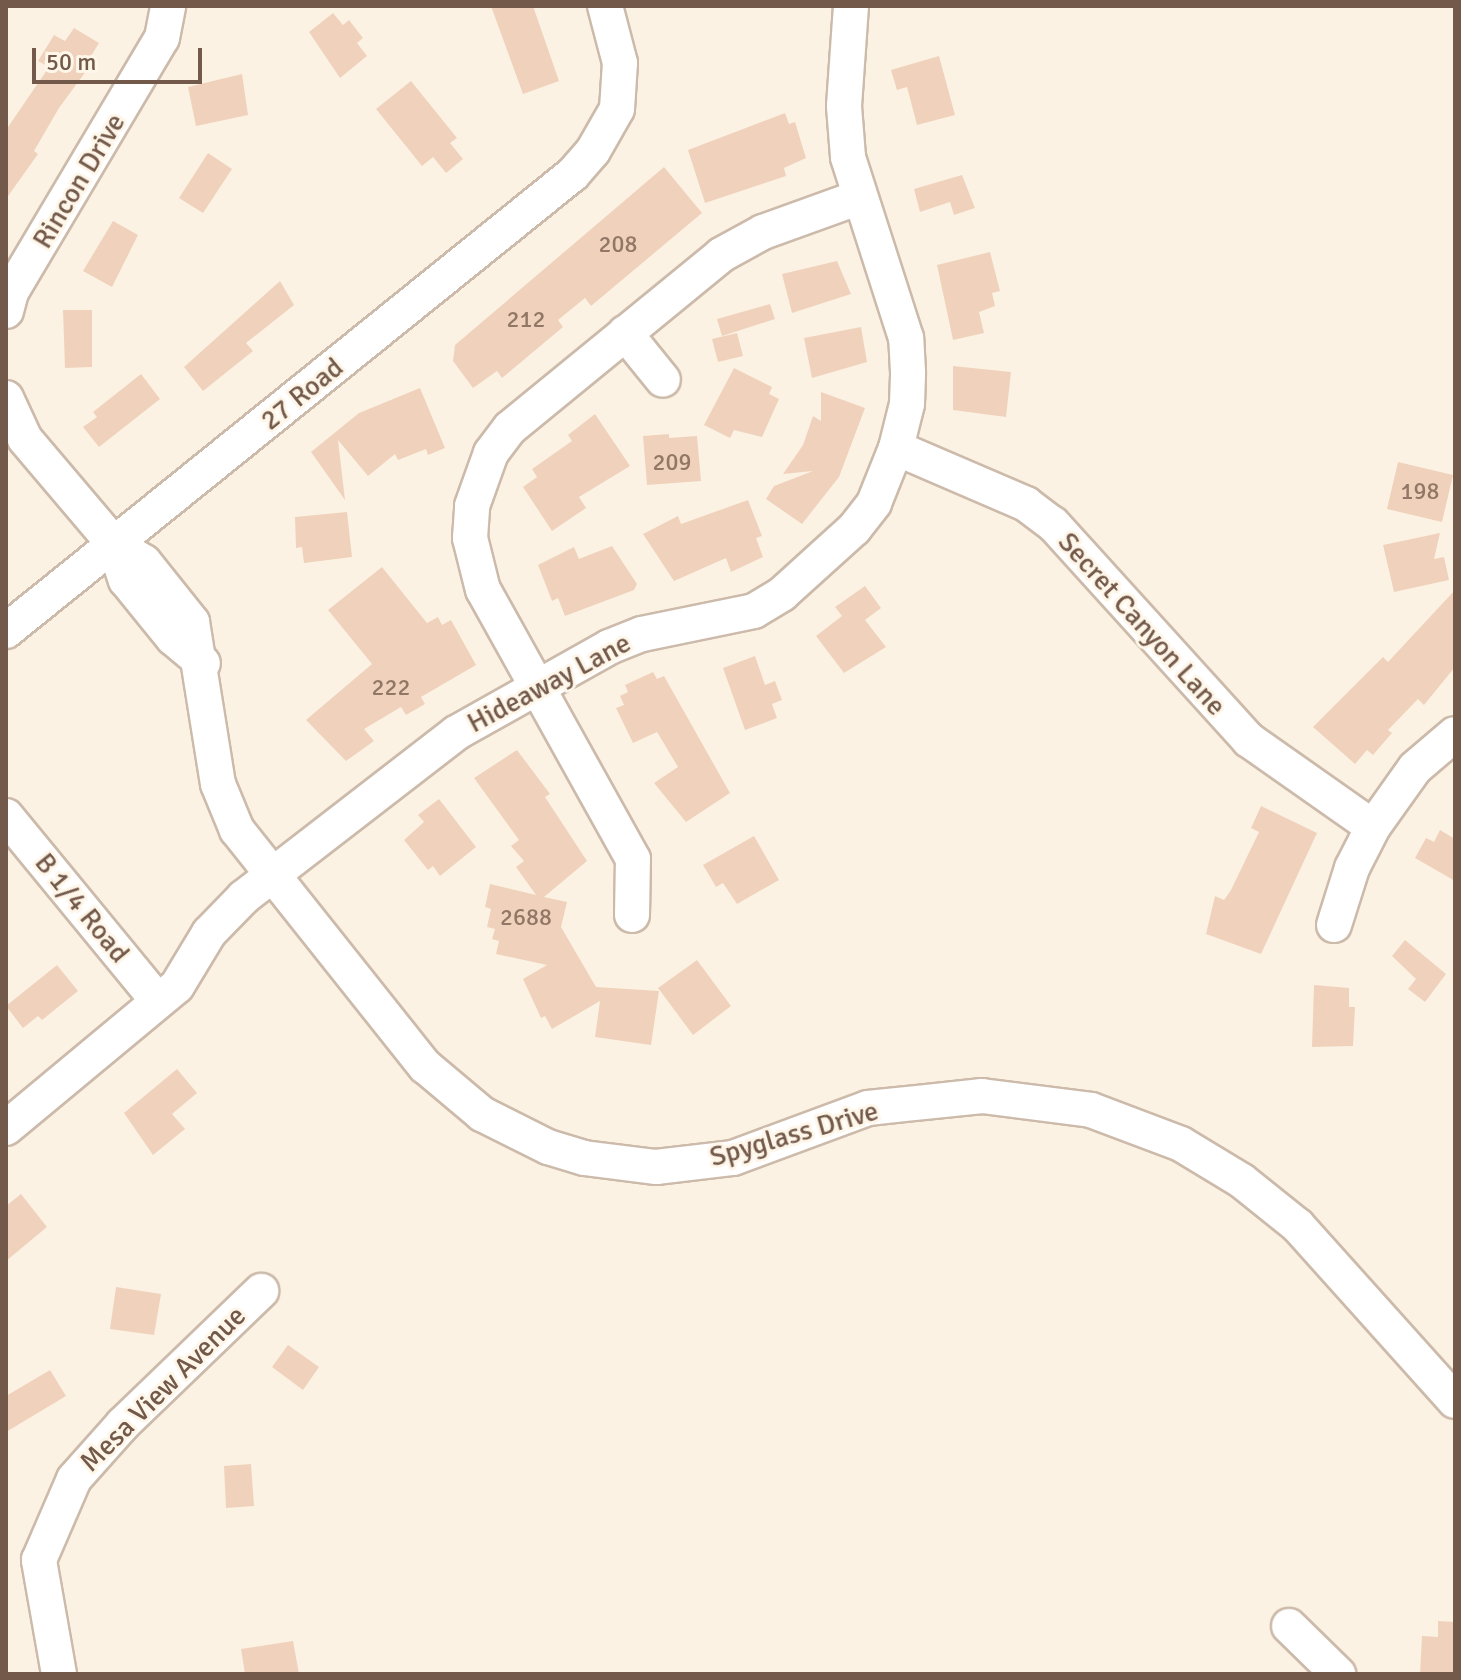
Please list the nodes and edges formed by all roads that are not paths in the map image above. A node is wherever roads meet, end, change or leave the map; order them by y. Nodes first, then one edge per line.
1 (168, 6) edge
2 (605, 6) edge
3 (851, 6) edge
4 (860, 197) junction
5 (6, 311) edge
6 (625, 333) junction
7 (663, 380) dead end
8 (6, 398) edge
9 (896, 448) junction
10 (114, 544) junction
11 (6, 631) edge
12 (536, 689) junction
13 (1455, 734) edge
14 (6, 816) edge
15 (1373, 827) junction
16 (271, 875) junction
17 (632, 915) dead end
18 (1334, 925) dead end
19 (158, 1001) junction
20 (6, 1128) edge
21 (261, 1291) dead end
22 (1455, 1401) edge
23 (1289, 1626) dead end
24 (59, 1674) edge
25 (1338, 1674) edge

1 - 5 street, Rincon Drive
2 - 10 street, 27 Road
3 - 4 street, Hideaway Lane
4 - 6 street
4 - 9 street, Hideaway Lane
6 - 7 street
6 - 12 street
8 - 10 street
9 - 12 street, Hideaway Lane
9 - 15 street, Secret Canyon Lane
10 - 11 street, 27 Road
10 - 16 street, Spyglass Drive
12 - 16 street, Hideaway Lane
12 - 17 street
13 - 15 street
14 - 19 street, B 1/4 Road
15 - 18 street
16 - 19 street, Hideaway Lane
16 - 22 street, Spyglass Drive
19 - 20 street, Hideaway Lane
21 - 24 street, Mesa View Avenue
23 - 25 street

